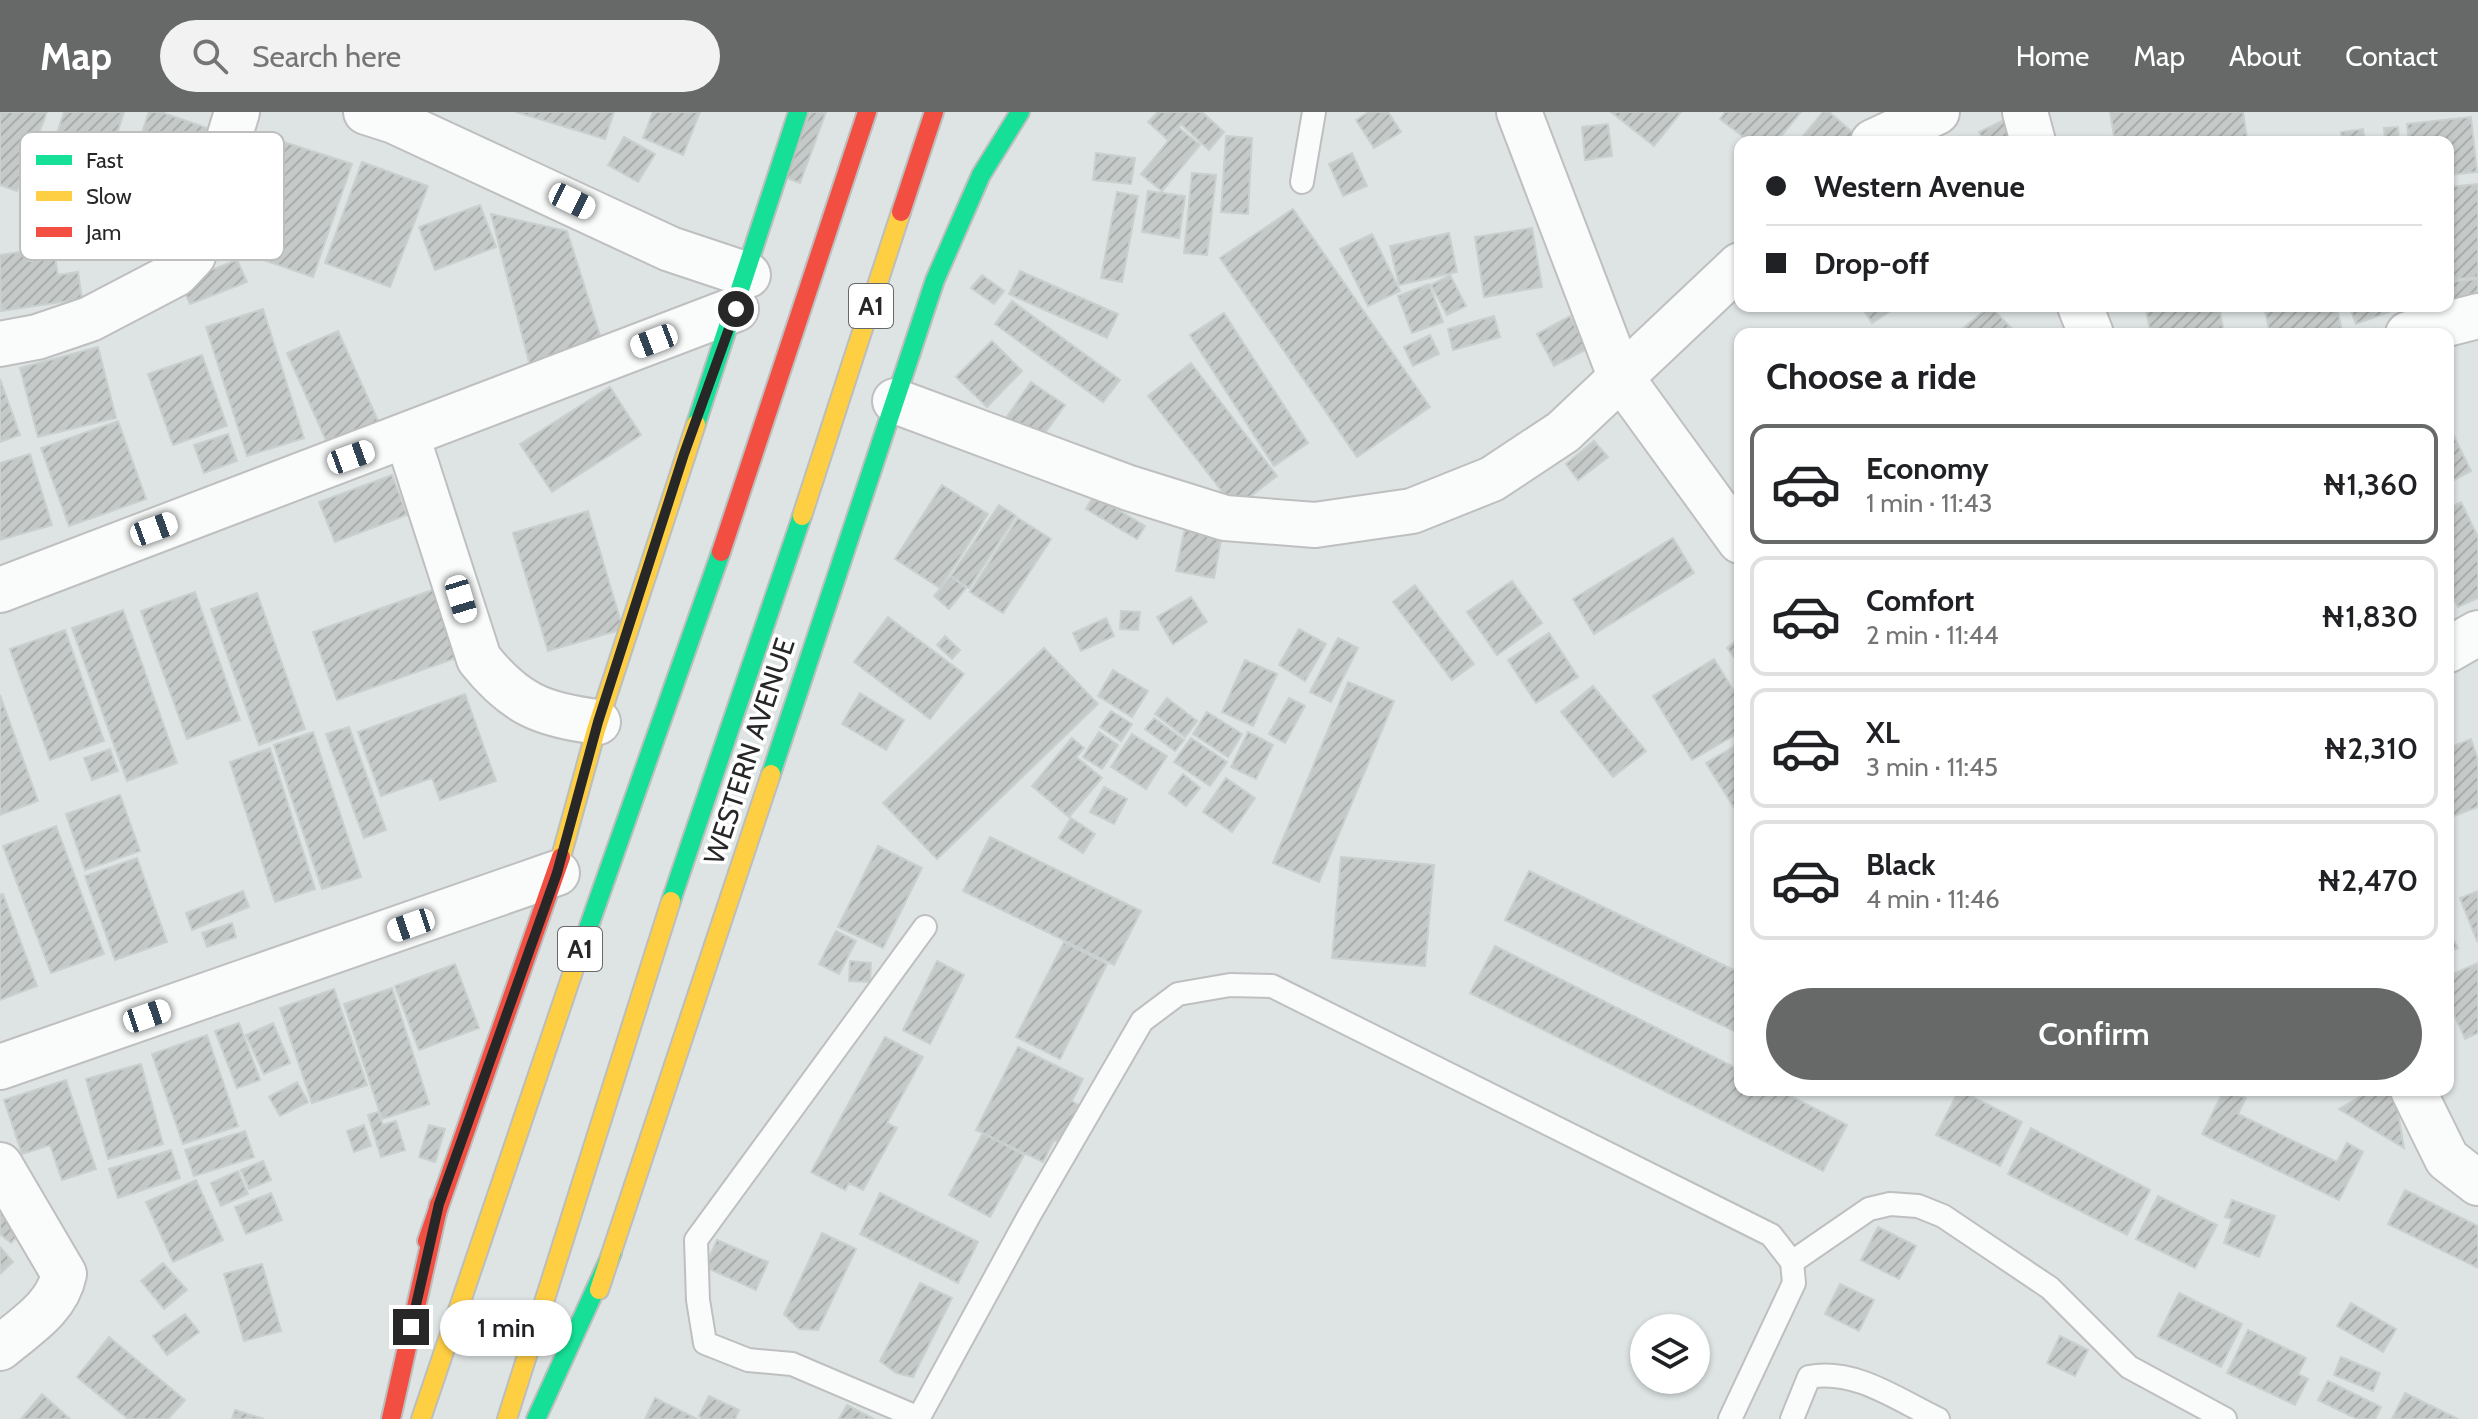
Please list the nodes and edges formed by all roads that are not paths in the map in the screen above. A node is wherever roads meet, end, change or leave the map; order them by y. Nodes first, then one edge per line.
1 (237, 112) edge
2 (798, 112) edge
3 (867, 112) edge
4 (934, 112) edge
5 (1020, 112) edge
6 (1314, 112) edge
7 (1519, 112) edge
8 (1937, 112) edge
9 (2025, 112) edge
10 (386, 115) edge
11 (231, 132) edge
12 (1886, 136) edge
13 (2031, 136) edge
14 (1302, 182) dead end
15 (189, 260) edge
16 (1734, 271) edge
17 (742, 292) junction
18 (2478, 316) edge
19 (2431, 328) edge
20 (0, 344) edge
21 (1620, 376) junction
22 (895, 401) junction
23 (407, 436) junction
24 (1734, 533) edge
25 (0, 590) edge
26 (2478, 633) edge
27 (2454, 647) edge
28 (598, 722) junction
29 (557, 873) junction
30 (925, 927) dead end
31 (0, 1067) edge
32 (2416, 1096) edge
33 (0, 1165) edge
34 (2478, 1183) edge
35 (439, 1204) junction
36 (488, 1219) junction
37 (564, 1240) junction
38 (612, 1253) junction
39 (1792, 1262) junction
40 (0, 1348) edge
41 (919, 1418) edge
42 (373, 1419) edge
43 (391, 1419) edge
44 (403, 1419) edge
45 (421, 1419) edge
46 (507, 1419) edge
47 (533, 1419) edge
48 (557, 1419) edge
49 (1730, 1419) edge
50 (1792, 1419) edge
51 (1938, 1419) edge
52 (2225, 1419) edge

1 - 11 street
2 - 17 main road
3 - 36 main road, A1
4 - 37 main road, WESTERN AVENUE / A1
5 - 22 main road, WESTERN AVENUE
6 - 14 lane
7 - 21 street
8 - 12 street
9 - 13 street
10 - 17 street
15 - 20 street
16 - 21 street
17 - 23 street
17 - 28 main road
18 - 19 street
21 - 22 street
21 - 24 street
22 - 38 main road, WESTERN AVENUE
23 - 25 street
23 - 28 street
26 - 27 street
28 - 29 main road
29 - 31 street
29 - 35 main road
30 - 41 lane
32 - 34 street
33 - 40 street
35 - 42 main road
35 - 43 main road
36 - 44 main road
36 - 45 main road, A1
37 - 46 main road, WESTERN AVENUE / A1
37 - 47 main road
38 - 47 main road
38 - 48 main road, WESTERN AVENUE
39 - 41 lane
39 - 49 lane
39 - 52 lane
50 - 51 lane

